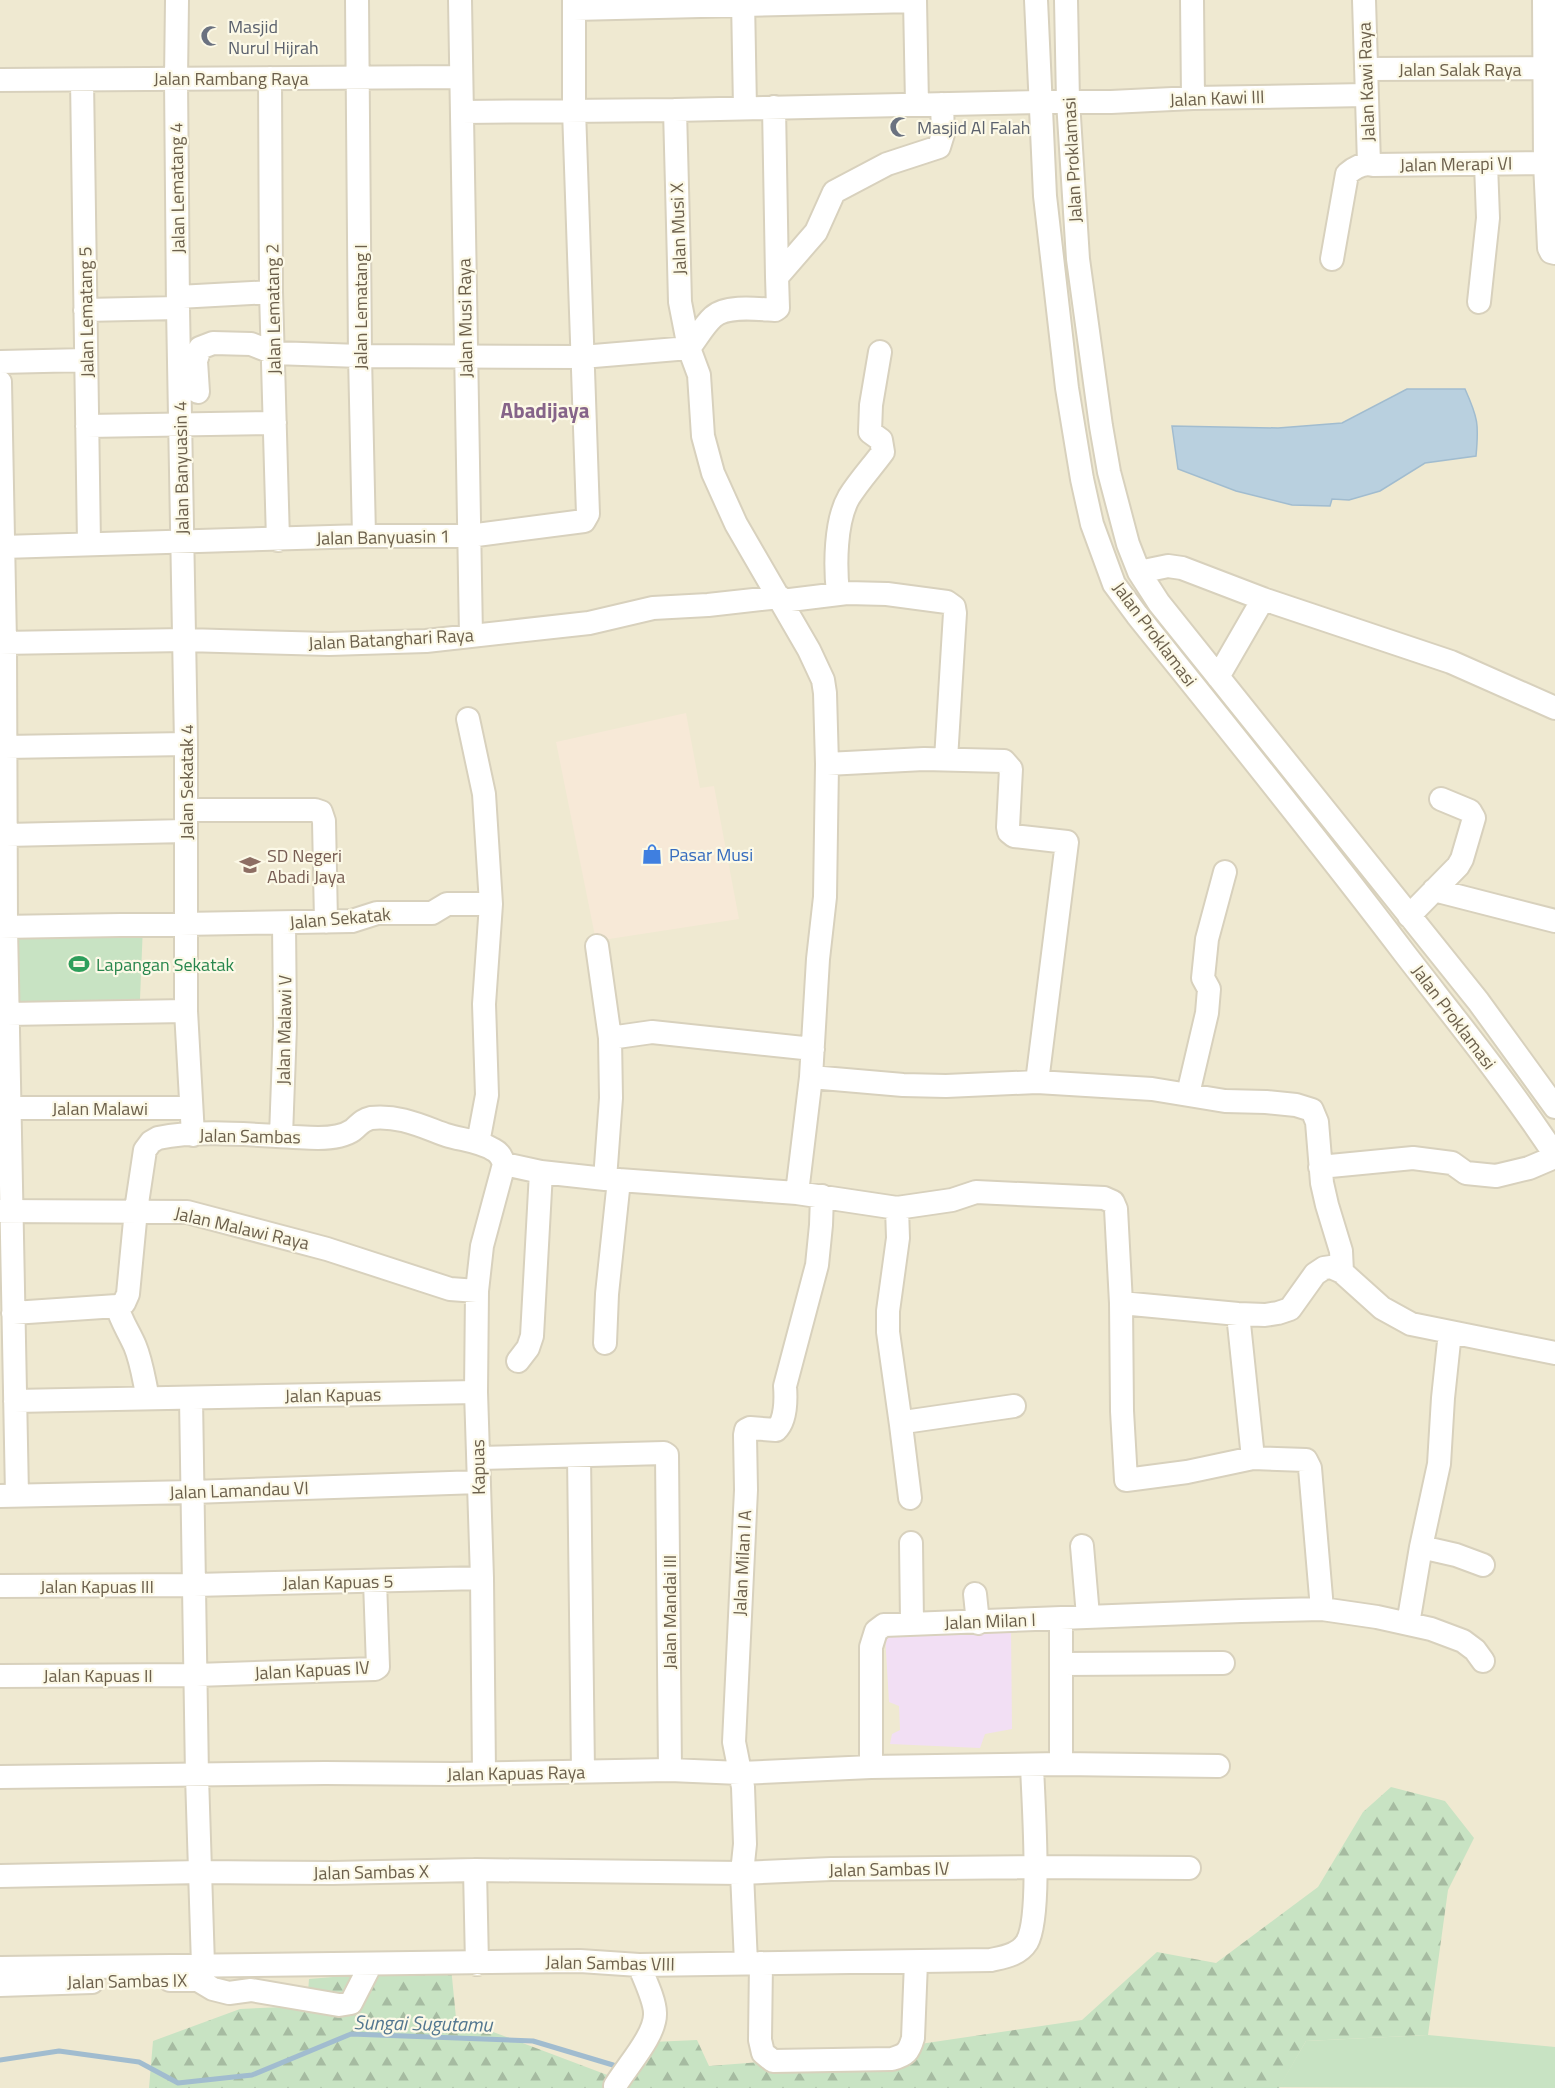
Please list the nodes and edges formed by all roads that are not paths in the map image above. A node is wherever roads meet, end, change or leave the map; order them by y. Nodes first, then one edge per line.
1 (177, 0) edge
2 (357, 0) edge
3 (460, 0) edge
4 (915, 0) edge
5 (1036, 0) edge
6 (1066, 0) edge
7 (1192, 0) edge
8 (1198, 0) edge
9 (1364, 0) edge
10 (1544, 0) edge
11 (743, 3) edge
12 (574, 4) edge
13 (1550, 68) edge
14 (1366, 69) junction
15 (359, 77) junction
16 (461, 77) junction
17 (270, 78) junction
18 (176, 79) junction
19 (0, 80) edge
20 (82, 80) junction
21 (1366, 95) junction
22 (1193, 98) junction
23 (1068, 101) junction
24 (1040, 102) junction
25 (917, 104) junction
26 (942, 104) junction
27 (774, 107) junction
28 (746, 108) junction
29 (574, 110) junction
30 (675, 110) junction
31 (462, 112) junction
32 (1545, 163) junction
33 (1369, 164) junction
34 (1486, 164) junction
35 (1555, 253) edge
36 (1332, 259) dead end
37 (777, 277) junction
38 (271, 292) junction
39 (178, 302) junction
40 (1479, 302) dead end
41 (85, 310) junction
42 (689, 348) junction
43 (880, 352) dead end
44 (274, 353) junction
45 (360, 356) junction
46 (466, 356) junction
47 (582, 357) junction
48 (86, 360) junction
49 (0, 362) edge
50 (0, 382) edge
51 (1095, 383) junction
52 (1066, 388) junction
53 (198, 392) dead end
54 (275, 423) junction
55 (180, 424) junction
56 (87, 426) junction
57 (364, 536) junction
58 (469, 536) junction
59 (278, 540) junction
60 (182, 542) junction
61 (89, 544) junction
62 (1128, 544) junction
63 (3, 547) junction
64 (1104, 560) junction
65 (1139, 572) junction
66 (838, 593) junction
67 (1263, 598) junction
68 (781, 599) junction
69 (471, 636) junction
70 (185, 640) junction
71 (2, 643) edge
72 (1218, 676) junction
73 (1555, 708) edge
74 (468, 719) dead end
75 (186, 744) junction
76 (5, 747) junction
77 (946, 759) junction
78 (827, 764) junction
79 (1441, 799) dead end
80 (186, 821) junction
81 (6, 835) junction
82 (1225, 872) dead end
83 (1434, 890) junction
84 (491, 904) junction
85 (1409, 916) junction
86 (1555, 921) edge
87 (326, 922) junction
88 (186, 923) junction
89 (284, 923) junction
90 (3, 927) edge
91 (597, 946) dead end
92 (186, 1011) junction
93 (7, 1014) junction
94 (610, 1038) junction
95 (813, 1049) junction
96 (810, 1077) junction
97 (1037, 1082) junction
98 (1188, 1094) junction
99 (1555, 1107) edge
100 (9, 1108) junction
101 (190, 1108) junction
102 (193, 1135) junction
103 (281, 1136) junction
104 (478, 1143) junction
105 (1555, 1156) edge
106 (504, 1164) junction
107 (1320, 1167) junction
108 (541, 1172) junction
109 (612, 1179) junction
110 (797, 1193) junction
111 (822, 1196) junction
112 (897, 1208) junction
113 (136, 1210) junction
114 (6, 1211) edge
115 (1342, 1272) junction
116 (477, 1291) junction
117 (1120, 1303) junction
118 (117, 1306) junction
119 (13, 1313) junction
120 (1238, 1314) junction
121 (1450, 1332) junction
122 (604, 1343) dead end
123 (1555, 1353) edge
124 (518, 1361) dead end
125 (476, 1392) junction
126 (148, 1398) junction
127 (191, 1398) junction
128 (15, 1401) junction
129 (1014, 1406) dead end
130 (901, 1425) junction
131 (579, 1456) junction
132 (479, 1458) junction
133 (1253, 1458) junction
134 (479, 1482) junction
135 (194, 1492) junction
136 (8, 1495) edge
137 (909, 1498) dead end
138 (911, 1543) dead end
139 (1082, 1546) dead end
140 (1421, 1547) junction
141 (1483, 1565) dead end
142 (482, 1578) junction
143 (375, 1581) junction
144 (194, 1585) junction
145 (0, 1586) edge
146 (975, 1594) dead end
147 (1322, 1609) junction
148 (1089, 1616) junction
149 (1061, 1619) junction
150 (912, 1623) junction
151 (978, 1623) junction
152 (1408, 1624) junction
153 (1483, 1661) dead end
154 (1062, 1664) junction
155 (1223, 1664) dead end
156 (196, 1675) junction
157 (0, 1676) edge
158 (1061, 1764) junction
159 (1032, 1765) junction
160 (1218, 1766) dead end
161 (871, 1767) junction
162 (670, 1770) junction
163 (583, 1771) junction
164 (484, 1773) junction
165 (740, 1773) junction
166 (197, 1776) junction
167 (0, 1777) edge
168 (1035, 1867) junction
169 (1189, 1868) dead end
170 (475, 1870) junction
171 (201, 1872) junction
172 (742, 1873) junction
173 (0, 1876) edge
174 (916, 1962) junction
175 (754, 1963) junction
176 (371, 1964) junction
177 (477, 1964) junction
178 (203, 1965) junction
179 (639, 1965) junction
180 (0, 1968) edge
181 (0, 1985) edge
182 (615, 2086) dead end

1 - 18 street, Jalan Lematang 4
2 - 15 street, Jalan Lematang I
3 - 16 street, Jalan Musi Raya
4 - 11 street
4 - 25 street
5 - 24 street, Jalan Proklamasi
6 - 23 street, Jalan Proklamasi
7 - 8 street
7 - 22 street
9 - 14 street, Jalan Kawi Raya
10 - 13 street
11 - 12 street
11 - 28 street
12 - 29 street
13 - 14 street, Jalan Salak Raya
13 - 32 street
14 - 21 street, Jalan Kawi Raya
15 - 16 street, Jalan Rambang Raya
15 - 17 street, Jalan Rambang Raya
15 - 45 street, Jalan Lematang I
16 - 31 street, Jalan Musi Raya
17 - 18 street, Jalan Rambang Raya
17 - 38 street, Jalan Lematang 2
18 - 20 street, Jalan Rambang Raya
18 - 39 street, Jalan Lematang 4
19 - 20 street, Jalan Rambang Raya
20 - 41 street, Jalan Lematang 5
21 - 22 street, Jalan Kawi III
21 - 33 street, Jalan Kawi Raya
22 - 23 street, Jalan Kawi III
23 - 24 street, Jalan Kawi III
23 - 51 street, Jalan Proklamasi
24 - 26 street, Jalan Kawi III
24 - 52 street, Jalan Proklamasi
25 - 26 street, Jalan Kawi III
25 - 27 street, Jalan Kawi III
26 - 37 street
27 - 28 street, Jalan Kawi III
27 - 37 street
28 - 30 street, Jalan Kawi III
29 - 30 street, Jalan Kawi III
29 - 31 street, Jalan Kawi III
29 - 47 street
30 - 42 street, Jalan Musi X
31 - 46 street, Jalan Musi Raya
32 - 34 street, Jalan Merapi VI
32 - 35 street
33 - 34 street, Jalan Merapi VI
33 - 36 street
34 - 40 street
37 - 42 street
38 - 39 street
38 - 44 street, Jalan Lematang 2
39 - 41 street
39 - 55 street, Jalan Banyuasin 4
41 - 48 street, Jalan Lematang 5
42 - 47 street
42 - 68 street, Jalan Musi X
43 - 66 street
44 - 45 street
44 - 53 street
44 - 54 street, Jalan Lematang 2
45 - 46 street
45 - 57 street, Jalan Lematang I
46 - 47 street
46 - 58 street, Jalan Musi Raya
47 - 58 street, Jalan Banyuasin 1
48 - 49 street
48 - 56 street, Jalan Lematang 5
50 - 63 street
51 - 52 street
51 - 62 street, Jalan Proklamasi
52 - 64 street, Jalan Proklamasi
54 - 55 street
54 - 59 street, Jalan Lematang 2
55 - 56 street
55 - 60 street, Jalan Banyuasin 4
56 - 61 street, Jalan Lematang 5
57 - 58 street, Jalan Banyuasin 1
57 - 59 street, Jalan Banyuasin 1
58 - 69 street, Jalan Musi Raya
59 - 60 street, Jalan Banyuasin 1
60 - 61 street, Jalan Banyuasin 1
60 - 70 street, Jalan Banyuasin 4
61 - 63 street, Jalan Banyuasin 1
62 - 64 street
62 - 65 street, Jalan Proklamasi
63 - 71 street
64 - 105 street, Jalan Proklamasi
65 - 67 street
65 - 72 street, Jalan Proklamasi
66 - 68 street, Jalan Batanghari Raya
66 - 77 street, Jalan Batanghari Raya
67 - 72 street
67 - 73 street
68 - 69 street, Jalan Batanghari Raya
68 - 78 street, Jalan Musi X
69 - 70 street, Jalan Batanghari Raya
70 - 71 street, Jalan Batanghari Raya
70 - 75 street, Jalan Sekatak 4
71 - 76 street
72 - 85 street, Jalan Proklamasi
74 - 84 street
75 - 76 street
75 - 80 street, Jalan Sekatak 4
76 - 81 street
77 - 78 street
77 - 97 street
78 - 95 street, Jalan Musi X
79 - 83 street
80 - 81 street
80 - 87 street
80 - 88 street, Jalan Sekatak 4
81 - 90 street
82 - 98 street
83 - 85 street
83 - 86 street
84 - 87 street, Jalan Sekatak
84 - 104 street
85 - 99 street, Jalan Proklamasi
87 - 89 street, Jalan Sekatak
88 - 89 street, Jalan Sekatak
88 - 90 street, Jalan Sekatak
88 - 92 street
89 - 103 street, Jalan Malawi V
90 - 93 street
91 - 94 street
92 - 93 street
92 - 101 street
93 - 100 street
94 - 95 street
94 - 109 street
95 - 96 street, Jalan Musi X
96 - 97 street
96 - 110 street, Jalan Musi X
97 - 98 street
98 - 107 street
100 - 101 street, Jalan Malawi
100 - 114 street
101 - 102 street
102 - 103 street, Jalan Sambas
102 - 113 street, Jalan Sambas
103 - 104 street, Jalan Sambas
104 - 106 street, Jalan Sambas
105 - 107 street
106 - 108 street
106 - 116 street, Kapuas
107 - 115 street
108 - 109 street
108 - 124 street
109 - 110 street
109 - 122 street
110 - 111 street
111 - 112 street
111 - 165 street, Jalan Milan I A
112 - 117 street
112 - 130 street
113 - 114 street, Jalan Malawi Raya
113 - 116 street, Jalan Malawi Raya
113 - 118 street, Jalan Sambas
114 - 119 street
115 - 120 street
115 - 121 street
116 - 125 street, Kapuas
117 - 120 street
117 - 133 street
118 - 119 street
118 - 126 street
119 - 128 street
120 - 133 street
121 - 123 street
121 - 140 street
125 - 127 street, Jalan Kapuas
125 - 132 street, Kapuas
126 - 127 street, Jalan Kapuas
126 - 128 street, Jalan Kapuas
127 - 135 street
128 - 136 street
129 - 130 street
130 - 137 street
131 - 132 street
131 - 162 street, Jalan Mandai III
131 - 163 street
132 - 134 street, Kapuas
133 - 147 street
134 - 135 street, Jalan Lamandau VI
134 - 142 street, Kapuas
135 - 136 street, Jalan Lamandau VI
135 - 144 street
138 - 150 street
139 - 148 street
140 - 141 street
140 - 152 street
142 - 143 street, Jalan Kapuas 5
142 - 164 street, Kapuas
143 - 144 street, Jalan Kapuas 5
143 - 156 street, Jalan Kapuas IV
144 - 145 street, Jalan Kapuas III
144 - 156 street
146 - 151 street
147 - 148 street, Jalan Milan I
147 - 152 street, Jalan Milan I
148 - 149 street, Jalan Milan I
149 - 151 street, Jalan Milan I
149 - 154 street
150 - 151 street, Jalan Milan I
150 - 161 street, Jalan Milan I
152 - 153 street, Jalan Milan I
154 - 155 street
154 - 158 street
156 - 157 street, Jalan Kapuas II
156 - 166 street
158 - 159 street, Jalan Kapuas Raya
158 - 160 street, Jalan Kapuas Raya
159 - 161 street, Jalan Kapuas Raya
159 - 168 street
161 - 165 street, Jalan Kapuas Raya
162 - 163 street, Jalan Kapuas Raya
162 - 165 street, Jalan Kapuas Raya
163 - 164 street, Jalan Kapuas Raya
164 - 166 street, Jalan Kapuas Raya
165 - 172 street
166 - 167 street, Jalan Kapuas Raya
166 - 171 street
168 - 169 street, Jalan Sambas IV
168 - 172 street, Jalan Sambas IV
168 - 174 street, Jalan Sambas VIII
170 - 171 street, Jalan Sambas X
170 - 172 street, Jalan Sambas X
170 - 177 street
171 - 173 street, Jalan Sambas X
171 - 178 street
172 - 175 street
174 - 175 street, Jalan Sambas VIII
174 - 175 street
175 - 179 street, Jalan Sambas VIII
176 - 177 street, Jalan Sambas VIII
176 - 178 street, Jalan Sambas VIII
176 - 181 street, Jalan Sambas IX
177 - 179 street, Jalan Sambas VIII
178 - 180 street, Jalan Sambas VIII
179 - 182 street

